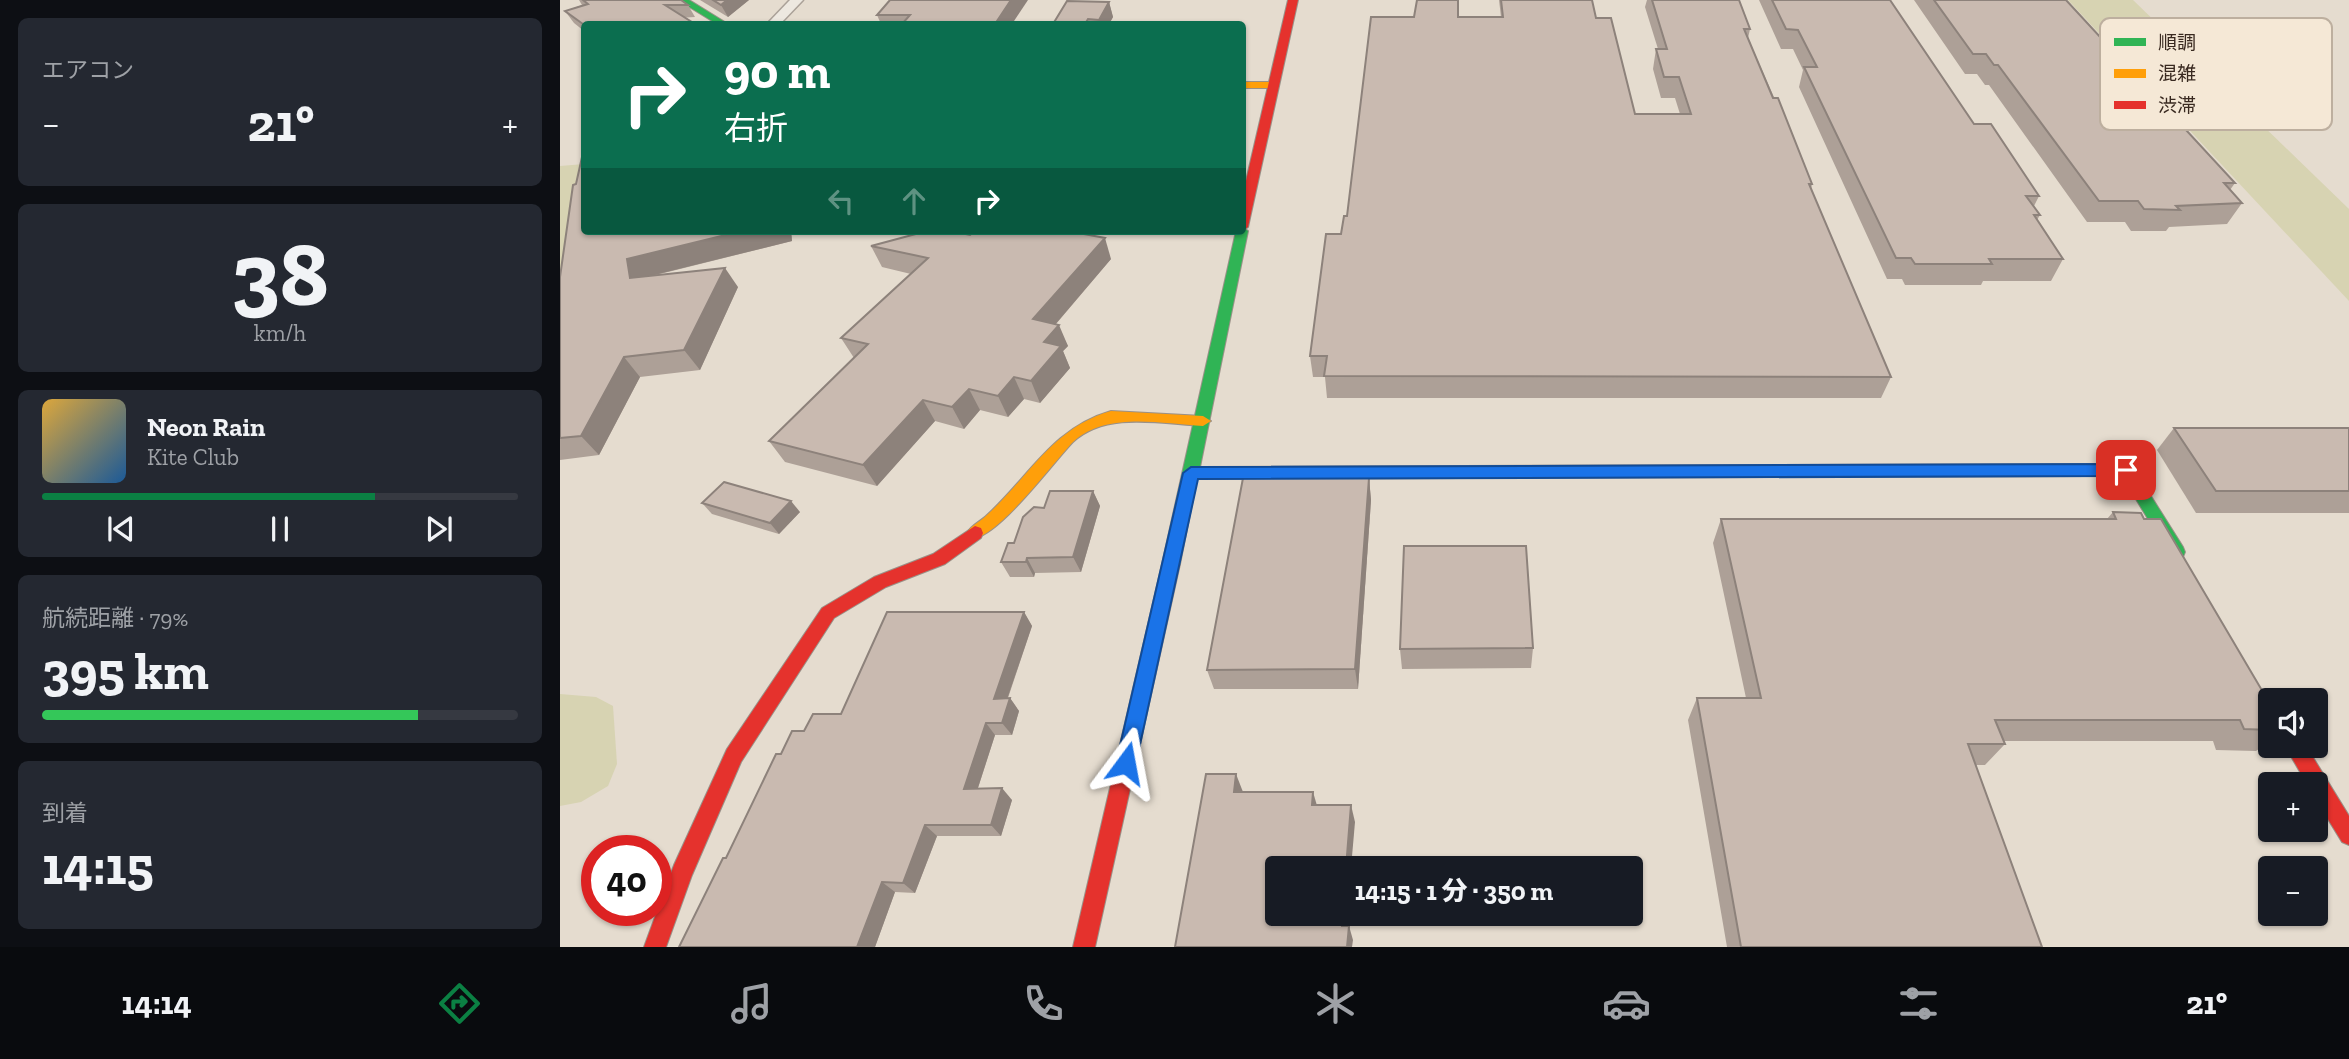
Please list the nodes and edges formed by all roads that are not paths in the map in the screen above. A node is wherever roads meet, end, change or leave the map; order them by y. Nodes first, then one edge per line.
1 (683, 0) edge
2 (797, 0) edge
3 (1293, 0) edge
4 (718, 21) edge
5 (776, 21) edge
6 (1246, 85) edge
7 (1272, 85) junction
8 (1246, 210) edge
9 (1241, 235) edge
10 (1203, 421) junction
11 (1191, 473) junction
12 (2184, 564) edge
13 (2302, 758) edge
14 (2349, 835) edge
15 (655, 947) edge
16 (1084, 947) edge

1 - 4 street
2 - 5 street
3 - 7 street
6 - 7 street
7 - 8 street
9 - 10 street
10 - 11 street
10 - 15 street
11 - 12 street
11 - 16 street
13 - 14 street

